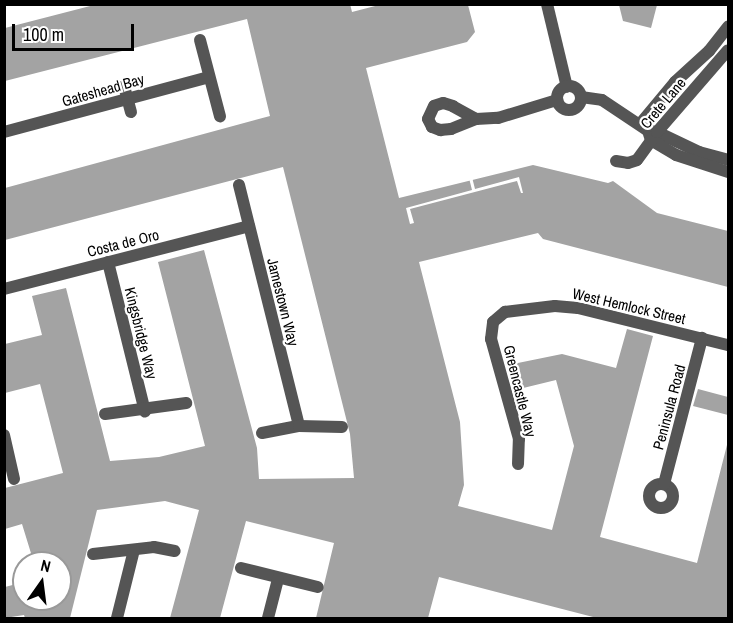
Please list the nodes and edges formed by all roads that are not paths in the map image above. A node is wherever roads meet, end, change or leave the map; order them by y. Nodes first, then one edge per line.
1 (547, 4) edge
2 (729, 27) edge
3 (200, 40) dead end
4 (727, 55) edge
5 (209, 77) junction
6 (567, 87) junction
7 (125, 92) junction
8 (581, 97) junction
9 (557, 100) junction
10 (131, 112) dead end
11 (220, 116) dead end
12 (476, 119) dead end
13 (4, 132) edge
14 (649, 132) junction
15 (729, 160) edge
16 (616, 161) dead end
17 (729, 172) edge
18 (239, 185) dead end
19 (249, 226) junction
20 (108, 262) junction
21 (4, 289) edge
22 (492, 325) joint
23 (702, 338) junction
24 (729, 345) edge
25 (186, 403) dead end
26 (145, 411) junction
27 (105, 414) dead end
28 (299, 426) junction
29 (342, 427) dead end
30 (262, 433) dead end
31 (5, 438) edge
32 (518, 465) dead end
33 (14, 479) dead end
34 (664, 484) dead end
35 (134, 550) junction
36 (175, 551) dead end
37 (93, 554) dead end
38 (241, 568) dead end
39 (278, 579) junction
40 (318, 587) dead end
41 (117, 618) edge
42 (268, 618) edge

1 - 6 street
2 - 14 street
3 - 5 street
4 - 14 street, Crete Lane
5 - 7 street, Gateshead Bay
5 - 11 street
6 - 8 street
6 - 9 street
7 - 10 street
7 - 13 street, Gateshead Bay
8 - 9 street
8 - 14 street
9 - 12 street
14 - 15 street
14 - 16 street, Crete Lane
14 - 17 street
18 - 19 street, Jamestown Way
19 - 20 street, Costa de Oro
19 - 28 street, Jamestown Way
20 - 21 street, Costa de Oro
20 - 26 street, Kingsbridge Way
22 - 23 street, West Hemlock Street
22 - 32 street, Greencastle Way
23 - 24 street, West Hemlock Street
23 - 34 street, Peninsula Road
25 - 26 street
26 - 27 street
28 - 29 street
28 - 30 street
31 - 33 street
35 - 36 street
35 - 37 street
35 - 41 street
38 - 39 street
39 - 40 street
39 - 42 street

